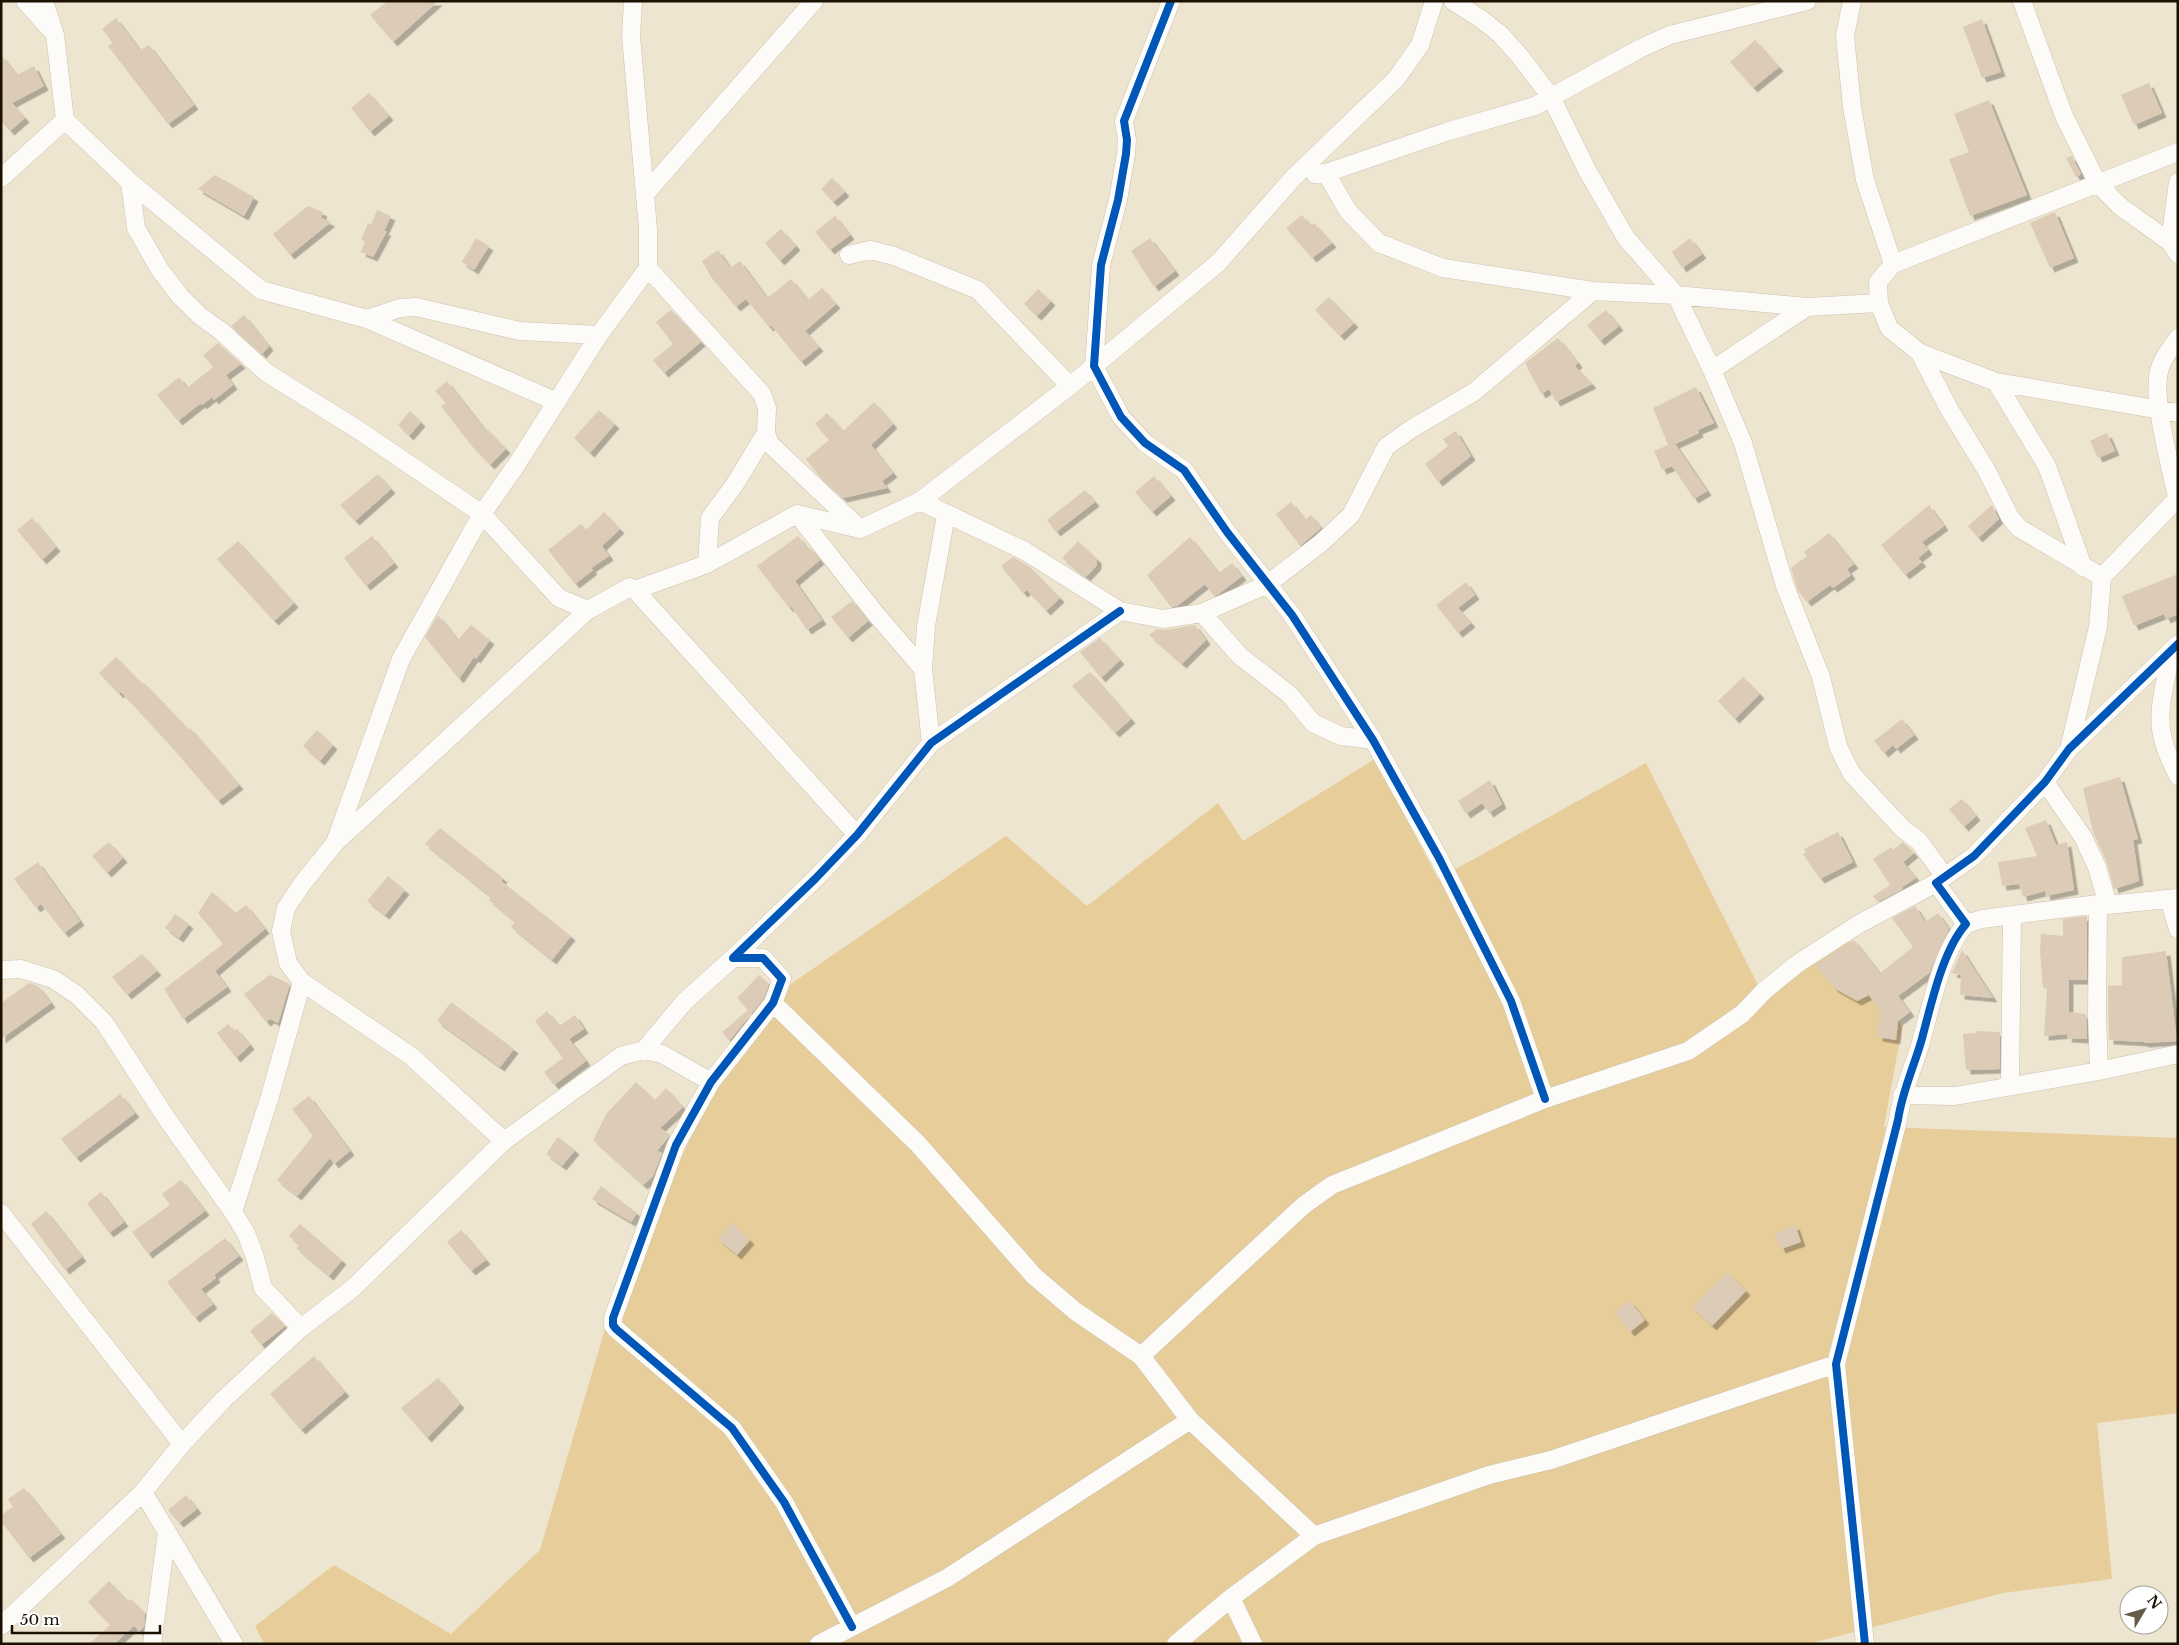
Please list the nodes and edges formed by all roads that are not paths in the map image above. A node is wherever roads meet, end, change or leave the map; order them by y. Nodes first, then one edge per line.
1 (25, 1) edge
2 (44, 1) edge
3 (633, 1) edge
4 (814, 1) edge
5 (1172, 1) edge
6 (1434, 1) edge
7 (1453, 1) edge
8 (1807, 1) edge
9 (1852, 1) edge
10 (2022, 1) edge
11 (55, 35) junction
12 (1551, 97) junction
13 (65, 120) junction
14 (2178, 152) edge
15 (1326, 173) junction
16 (1294, 177) junction
17 (1, 178) edge
18 (130, 182) junction
19 (2178, 182) edge
20 (2098, 184) junction
21 (645, 194) junction
22 (2174, 248) edge
23 (849, 255) dead end
24 (1893, 264) junction
25 (648, 268) junction
26 (1593, 291) junction
27 (1676, 295) junction
28 (1879, 302) junction
29 (1807, 307) junction
30 (367, 319) junction
31 (599, 335) junction
32 (2178, 338) edge
33 (1920, 353) junction
34 (1094, 366) junction
35 (1712, 370) junction
36 (1996, 382) junction
37 (1070, 386) junction
38 (557, 402) junction
39 (2159, 410) junction
40 (2178, 413) edge
41 (766, 433) junction
42 (2177, 500) edge
43 (920, 501) junction
44 (482, 514) junction
45 (797, 514) junction
46 (946, 515) junction
47 (860, 529) junction
48 (707, 564) junction
49 (2083, 567) junction
50 (2102, 577) junction
51 (1268, 584) junction
52 (635, 590) junction
53 (588, 610) junction
54 (1120, 611) junction
55 (1202, 613) junction
56 (2174, 648) edge
57 (923, 669) junction
58 (1373, 740) junction
59 (931, 743) junction
60 (2069, 749) junction
61 (2178, 776) edge
62 (2045, 782) junction
63 (857, 835) junction
64 (335, 843) junction
65 (1940, 880) junction
66 (2173, 899) edge
67 (2103, 904) junction
68 (2012, 915) junction
69 (1966, 924) junction
70 (2178, 929) edge
71 (733, 958) junction
72 (1, 970) edge
73 (302, 982) junction
74 (773, 1003) junction
75 (644, 1050) junction
76 (2178, 1054) edge
77 (2100, 1071) junction
78 (711, 1082) junction
79 (2010, 1086) junction
80 (1902, 1096) junction
81 (1544, 1099) junction
82 (504, 1142) junction
83 (233, 1212) junction
84 (1, 1213) edge
85 (301, 1328) junction
86 (1141, 1356) junction
87 (1836, 1364) junction
88 (1190, 1420) junction
89 (182, 1444) junction
90 (143, 1492) junction
91 (167, 1532) junction
92 (1314, 1536) junction
93 (1231, 1598) junction
94 (1, 1626) edge
95 (852, 1628) junction
96 (152, 1644) edge
97 (234, 1644) edge
98 (819, 1644) edge
99 (1176, 1644) edge
100 (1253, 1644) edge
101 (1865, 1644) edge

1 - 11 street
2 - 11 street
3 - 21 street
4 - 21 street
5 - 34 street
6 - 16 street
7 - 12 street
8 - 12 street
9 - 24 street
10 - 20 street
11 - 13 street
12 - 15 street
12 - 27 street
13 - 17 street
13 - 18 street
14 - 20 street
15 - 16 street
15 - 26 street
16 - 34 street
18 - 30 street
18 - 44 street
19 - 22 street
20 - 22 street
20 - 24 street
21 - 25 street
23 - 37 street
24 - 28 street
25 - 31 street
25 - 41 street
26 - 27 street
26 - 51 street
27 - 29 street
27 - 35 street
28 - 29 street
28 - 33 street
29 - 35 street
30 - 31 street
30 - 38 street
31 - 38 street
32 - 39 street
33 - 36 street
33 - 49 street
34 - 37 street
34 - 51 street
35 - 65 street
36 - 39 street
36 - 49 street
37 - 43 street
38 - 44 street
39 - 40 street
39 - 42 street
41 - 47 street
41 - 48 street
42 - 50 street
43 - 46 street
43 - 47 street
44 - 53 street
44 - 64 street
45 - 47 street
45 - 48 street
45 - 57 street
46 - 54 street
46 - 57 street
48 - 52 street
49 - 50 street
50 - 60 street
51 - 55 street
51 - 58 street
52 - 53 street
52 - 63 street
53 - 64 street
54 - 55 street
54 - 59 street
55 - 58 street
56 - 60 street
56 - 61 street
57 - 59 street
58 - 81 street
59 - 63 street
60 - 62 street
62 - 65 street
62 - 67 street
63 - 71 street
64 - 73 street
65 - 69 street
65 - 81 street
66 - 67 street
66 - 70 street
67 - 68 street
67 - 77 street
68 - 69 street
68 - 79 street
69 - 80 street
71 - 74 street
71 - 75 street
72 - 83 street
73 - 82 street
73 - 83 street
74 - 78 street
74 - 86 street
75 - 78 street
75 - 82 street
76 - 77 street
77 - 79 street
78 - 95 street
79 - 80 street
80 - 87 street
81 - 86 street
82 - 85 street
83 - 85 street
84 - 89 street
85 - 89 street
86 - 88 street
87 - 92 street
87 - 101 street
88 - 92 street
88 - 95 street
89 - 90 street
90 - 91 street
90 - 94 street
91 - 96 street
91 - 97 street
92 - 93 street
93 - 99 street
93 - 100 street
95 - 98 street

